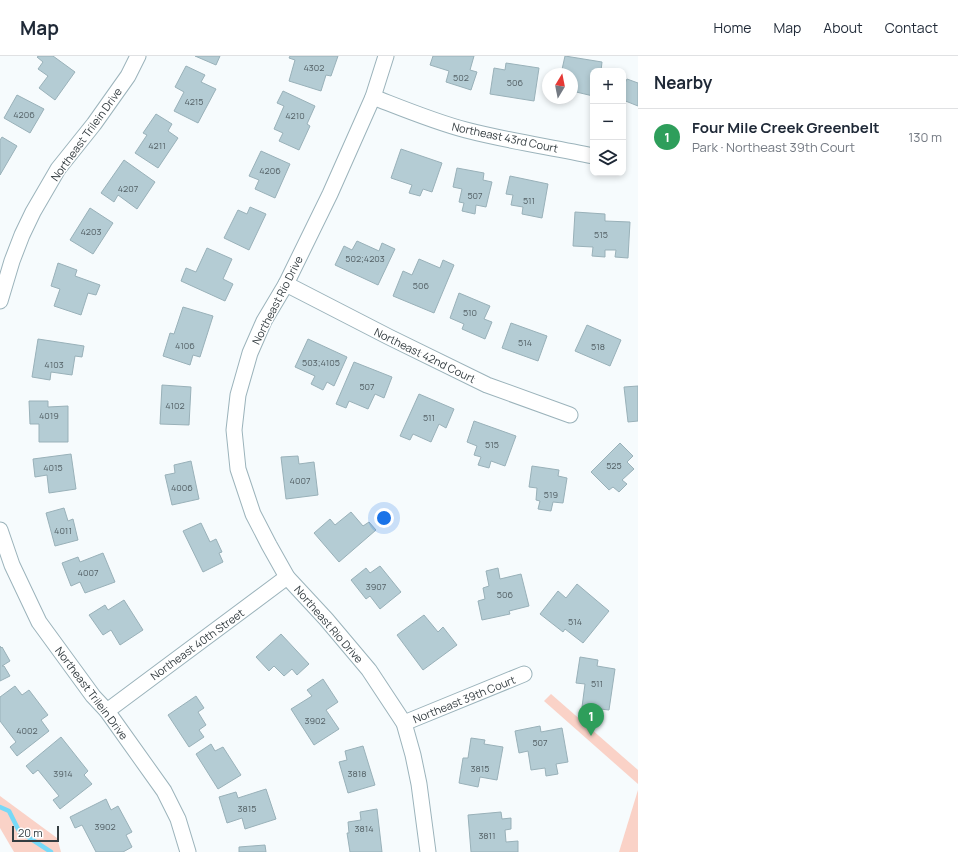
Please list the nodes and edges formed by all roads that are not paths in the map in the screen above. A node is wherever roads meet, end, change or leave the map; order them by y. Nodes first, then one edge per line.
1 (138, 56) edge
2 (386, 56) edge
3 (373, 98) junction
4 (590, 155) edge
5 (286, 284) junction
6 (0, 301) edge
7 (570, 415) dead end
8 (0, 532) edge
9 (287, 577) junction
10 (524, 674) dead end
11 (107, 711) junction
12 (404, 723) junction
13 (188, 852) edge
14 (428, 852) edge

1 - 6 street, Northeast Trilein Drive
2 - 3 street, Northeast Rio Drive
3 - 4 street, Northeast 43rd Court
3 - 5 street, Northeast Rio Drive
5 - 7 street, Northeast 42nd Court
5 - 9 street, Northeast Rio Drive
8 - 11 street, Northeast Trilein Drive
9 - 11 street, Northeast 40th Street
9 - 12 street, Northeast Rio Drive
10 - 12 street, Northeast 39th Court
11 - 13 street, Northeast Trilein Drive
12 - 14 street, Northeast Rio Drive

